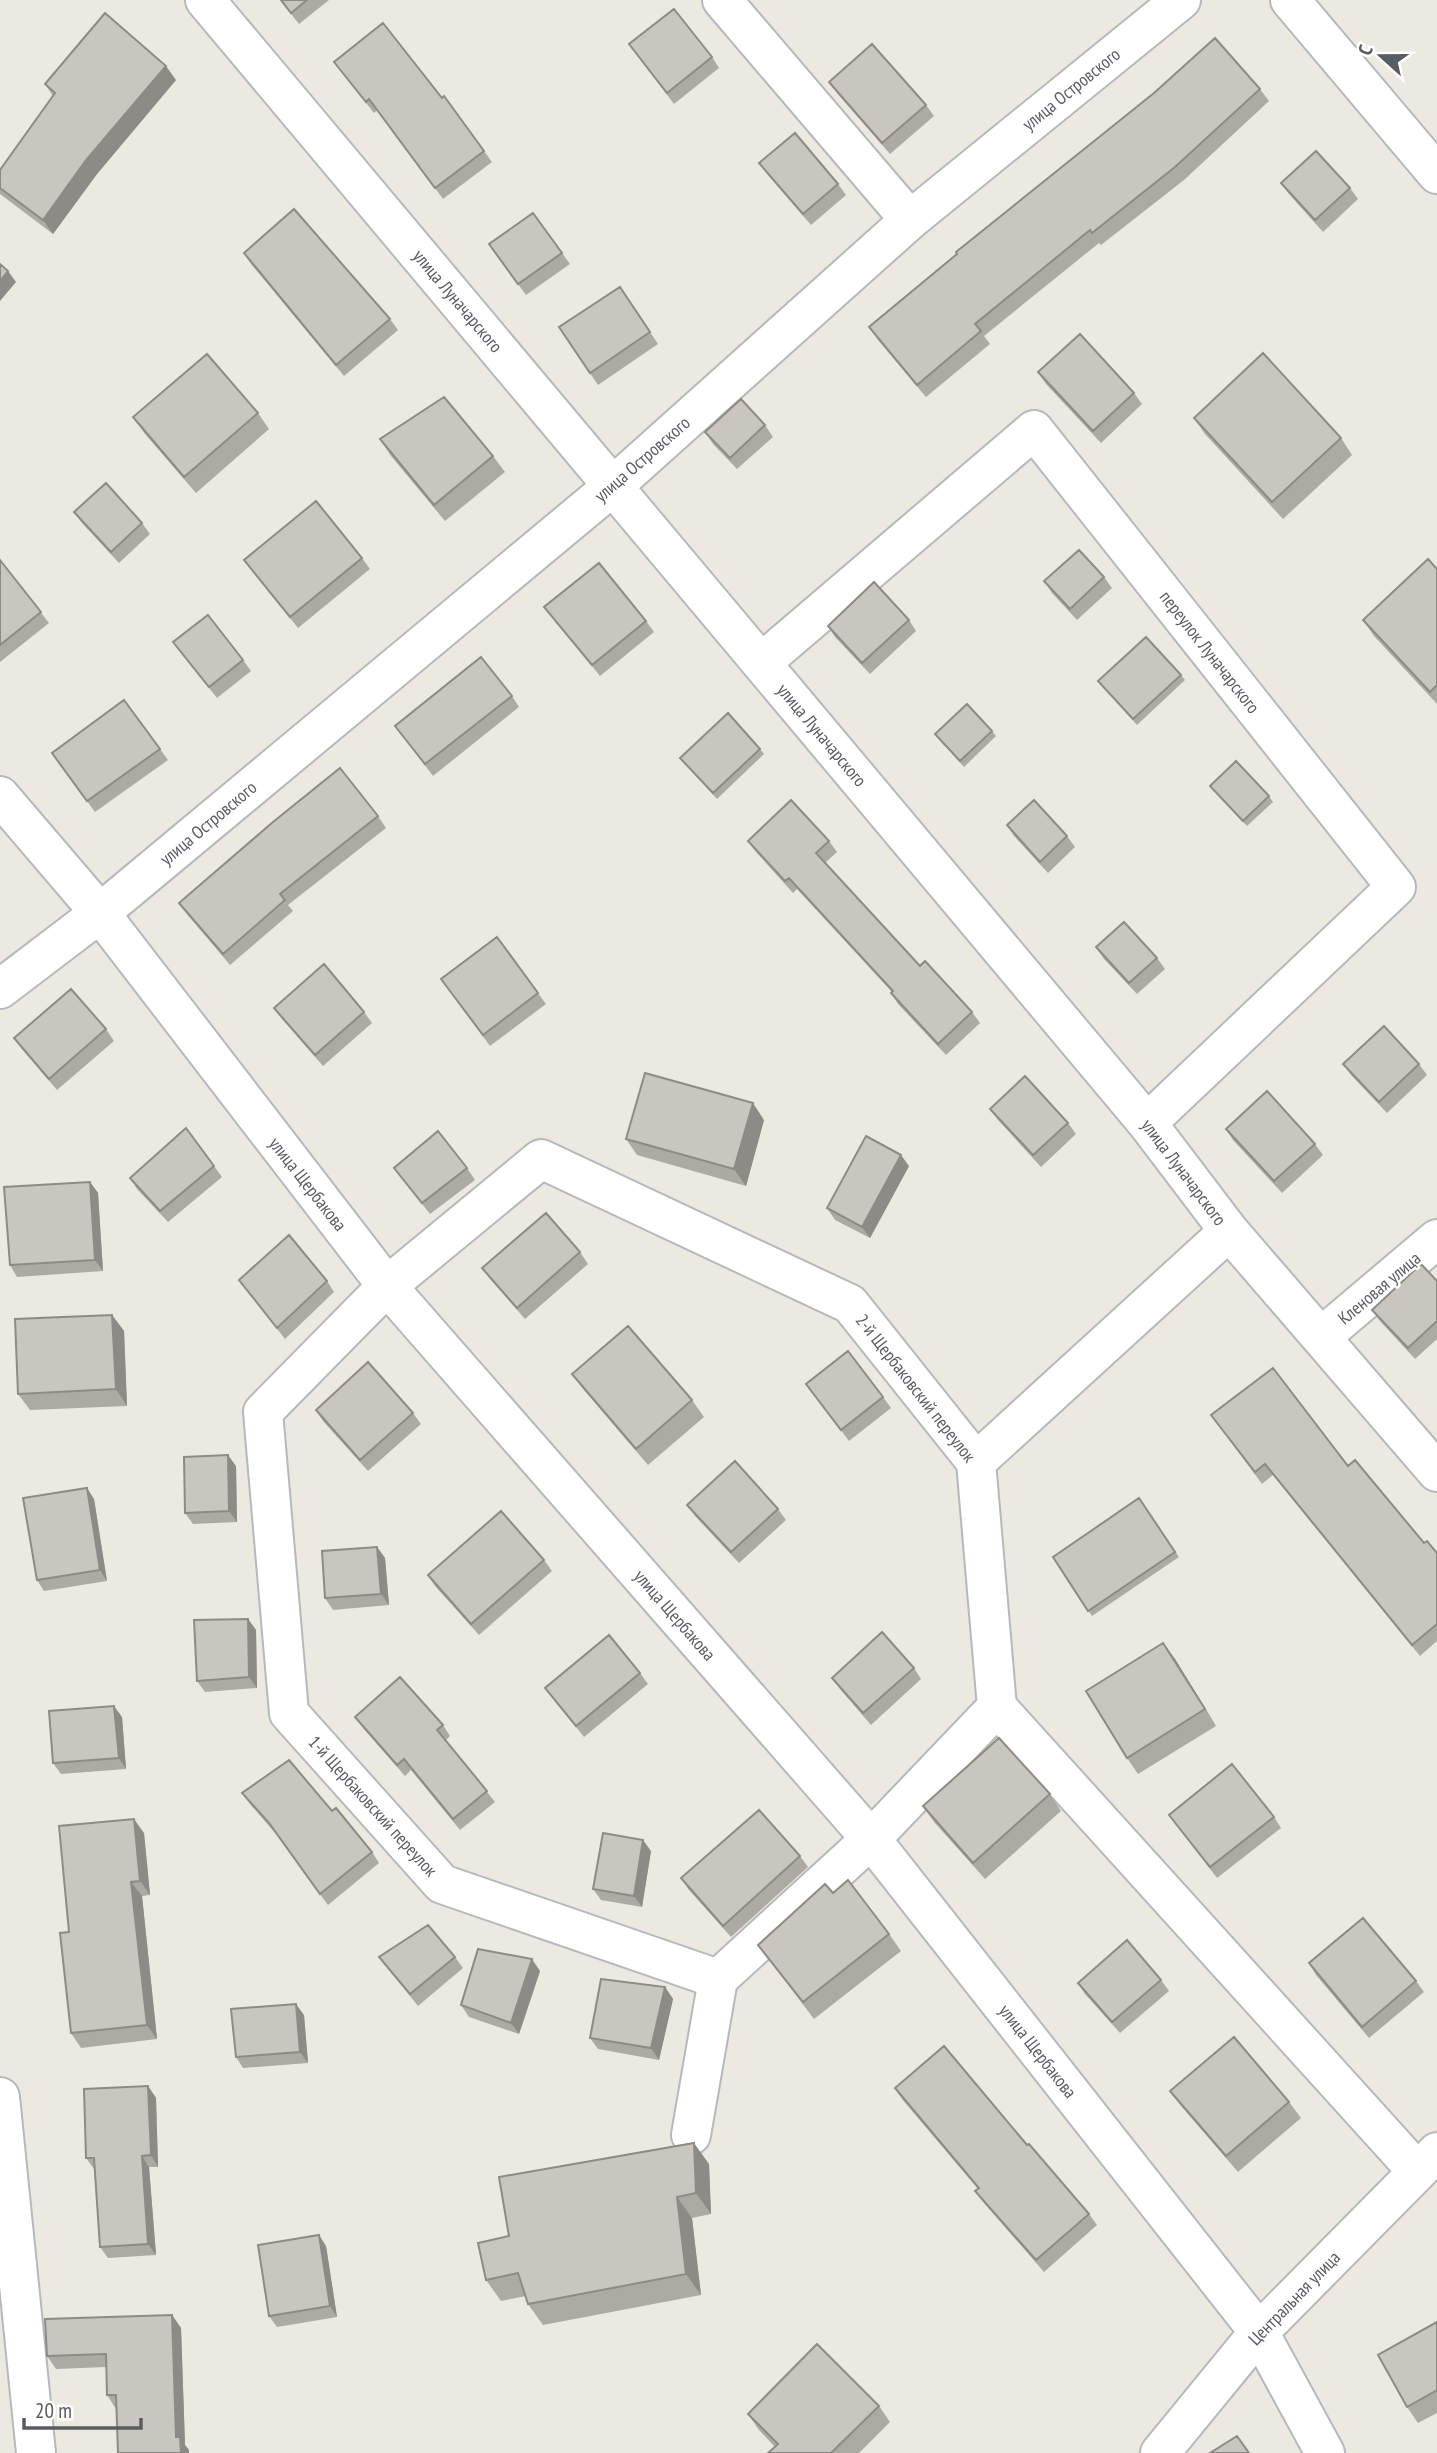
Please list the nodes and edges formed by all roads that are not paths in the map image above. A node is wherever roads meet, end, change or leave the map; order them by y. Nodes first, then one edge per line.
1 (205, 0) edge
2 (722, 0) edge
3 (1181, 0) edge
4 (1290, 0) edge
5 (1437, 174) edge
6 (910, 219) junction
7 (613, 486) junction
8 (761, 663) junction
9 (0, 796) edge
10 (100, 913) junction
11 (0, 989) edge
12 (1147, 1123) junction
13 (1228, 1231) junction
14 (1437, 1238) edge
15 (387, 1286) junction
16 (1321, 1337) junction
17 (976, 1462) junction
18 (1437, 1472) edge
19 (997, 1707) junction
20 (871, 1839) junction
21 (718, 1979) junction
22 (0, 2097) edge
23 (691, 2135) dead end
24 (1427, 2162) edge
25 (1259, 2332) junction
26 (36, 2453) edge
27 (1160, 2453) edge
28 (1325, 2453) edge

1 - 7 street, улица Луначарского
2 - 6 street
3 - 6 street, улица Островского
4 - 5 street
6 - 7 street, улица Островского
7 - 8 street, улица Луначарского
7 - 10 street, улица Островского
8 - 12 street, улица Луначарского
8 - 12 street, переулок Луначарского
9 - 10 street, улица Щербакова
10 - 11 street, улица Островского
10 - 15 street, улица Щербакова
12 - 13 street, улица Луначарского
13 - 16 street, улица Луначарского
13 - 17 street
14 - 16 street, Кленовая улица
15 - 17 street, 2-й Щербаковский переулок
15 - 20 street, улица Щербакова
15 - 21 street, 1-й Щербаковский переулок
16 - 18 street, улица Луначарского
17 - 19 street, 2-й Щербаковский переулок
19 - 20 street
19 - 24 street
20 - 21 street
20 - 25 street, улица Щербакова
21 - 23 street
22 - 26 street
24 - 25 street, Центральная улица
25 - 27 street, Центральная улица
25 - 28 street, улица Щербакова

